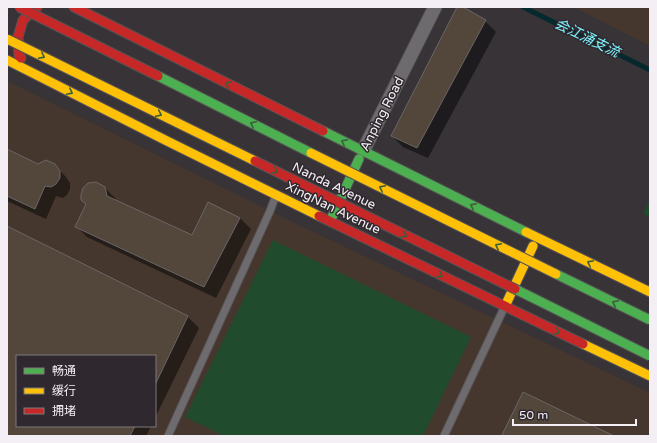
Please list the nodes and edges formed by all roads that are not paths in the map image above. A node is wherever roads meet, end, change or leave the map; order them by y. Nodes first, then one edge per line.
1 (19, 7) edge
2 (37, 7) edge
3 (74, 7) edge
4 (436, 7) edge
5 (7, 39) edge
6 (7, 60) edge
7 (35, 74) junction
8 (363, 151) junction
9 (276, 195) junction
10 (330, 221) junction
11 (538, 238) junction
12 (650, 292) edge
13 (504, 306) junction
14 (650, 320) edge
15 (650, 356) edge
16 (650, 376) edge
17 (168, 436) edge
18 (444, 436) edge

14 -> 1 main road, Nanda Avenue, bridge
2 - 7 main road
8 -> 3 main road
4 - 8 street, Anping Road
5 -> 15 main road, Nanda Avenue, bridge
6 - 7 main road, XingNan Avenue
7 -> 9 main road, XingNan Avenue
8 - 10 main road, Anping Road
11 -> 8 main road
9 - 10 main road, XingNan Avenue
9 - 17 lane
10 -> 13 main road, XingNan Avenue
12 -> 11 main road
11 - 13 main road
13 -> 16 main road, XingNan Avenue
13 - 18 lane

